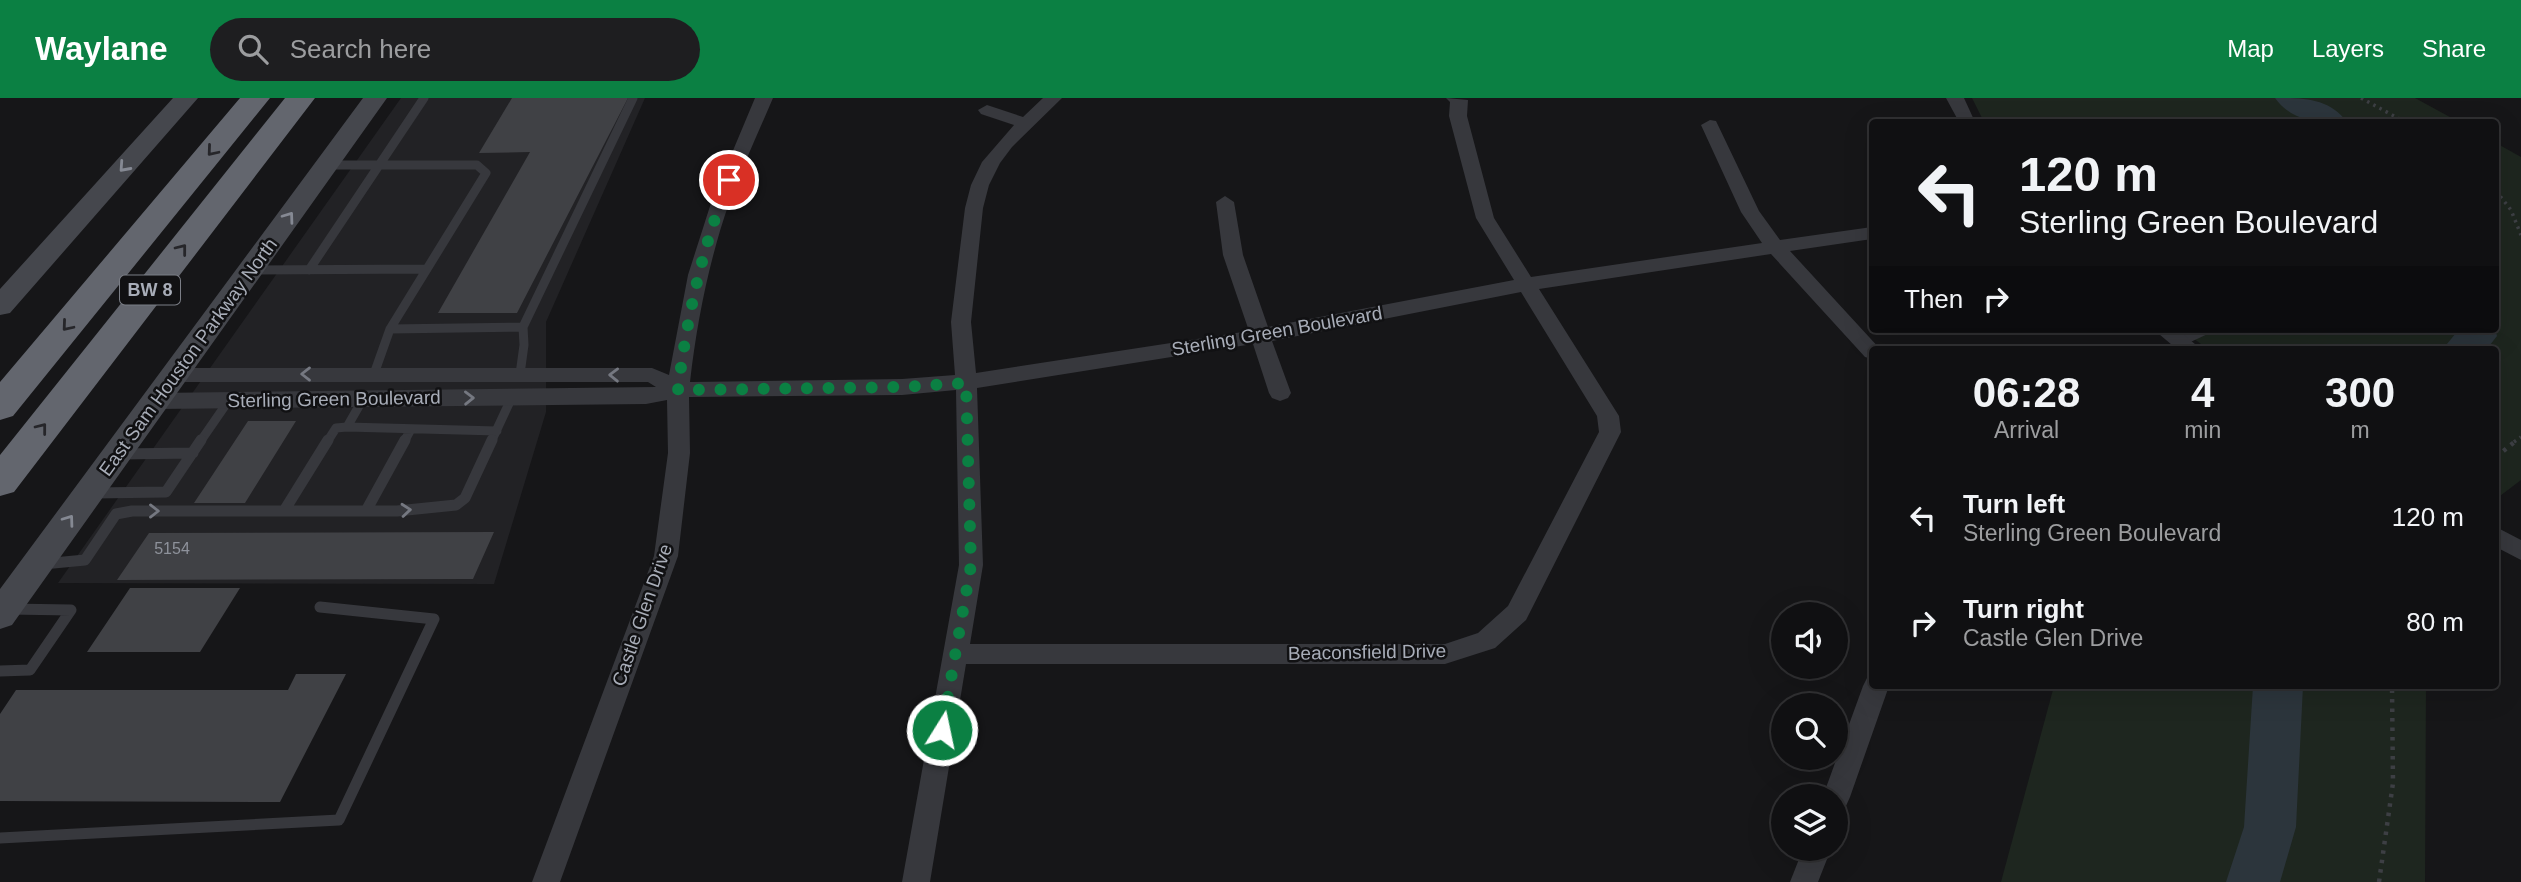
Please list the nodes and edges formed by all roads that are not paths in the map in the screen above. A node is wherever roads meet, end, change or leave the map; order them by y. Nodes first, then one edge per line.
1 (186, 98) edge
2 (255, 98) edge
3 (300, 98) edge
4 (375, 98) edge
5 (424, 98) edge
6 (633, 98) edge
7 (764, 98) edge
8 (1053, 98) edge
9 (1455, 98) edge
10 (1955, 98) edge
11 (987, 110) dead end
12 (1966, 119) edge
13 (1025, 123) junction
14 (1710, 125) dead end
15 (327, 165) junction
16 (378, 165) junction
17 (1225, 202) dead end
18 (1869, 233) edge
19 (1774, 246) junction
20 (427, 269) junction
21 (250, 270) junction
22 (309, 270) junction
23 (1526, 284) junction
24 (0, 306) edge
25 (523, 327) junction
26 (390, 329) junction
27 (2168, 333) edge
28 (2203, 333) edge
29 (1260, 335) junction
30 (2186, 346) edge
31 (1869, 349) edge
32 (374, 374) junction
33 (520, 374) junction
34 (175, 375) junction
35 (966, 383) junction
36 (678, 390) junction
37 (1280, 393) dead end
38 (512, 397) junction
39 (363, 399) junction
40 (229, 400) junction
41 (156, 401) junction
42 (0, 407) edge
43 (347, 427) junction
44 (411, 429) junction
45 (497, 431) junction
46 (193, 453) junction
47 (118, 454) junction
48 (0, 482) edge
49 (89, 493) junction
50 (284, 511) junction
51 (366, 511) junction
52 (2499, 538) edge
53 (2521, 551) edge
54 (37, 564) junction
55 (320, 607) dead end
56 (2, 612) edge
57 (955, 654) junction
58 (0, 671) edge
59 (1875, 689) edge
60 (1841, 784) edge
61 (0, 838) edge
62 (1812, 861) edge
63 (546, 882) edge
64 (916, 882) edge
65 (1804, 882) edge

1 -> 24 main road
2 -> 42 highway, BW 8
48 -> 3 highway, BW 8
4 - 15 main road, East Sam Houston Parkway North
5 - 16 lane
6 - 25 lane
7 - 36 street, Castle Glen Drive
8 - 13 street
9 - 23 street, Beaconsfield Drive
10 - 12 street
11 - 13 street
13 - 35 street
14 - 19 street
15 - 16 lane
21 -> 15 main road, East Sam Houston Parkway North
16 - 20 lane
16 - 22 lane
17 - 29 street
18 - 19 street, Sterling Green Boulevard
19 - 23 street, Sterling Green Boulevard
19 - 31 street
20 - 22 lane
20 - 26 lane
21 - 22 lane
21 - 34 main road, East Sam Houston Parkway North
23 - 29 street, Sterling Green Boulevard
23 - 57 street, Beaconsfield Drive
25 - 26 lane
25 - 33 lane
26 - 32 lane
27 - 30 street
28 - 30 lane
29 - 35 street, Sterling Green Boulevard
29 - 37 street
32 - 33 street, Sterling Green Boulevard
32 -> 34 street, Sterling Green Boulevard
36 -> 33 street, Sterling Green Boulevard
33 - 38 street
34 - 41 main road, East Sam Houston Parkway North
35 - 36 street, Sterling Green Boulevard
35 - 57 street
36 - 38 street, Sterling Green Boulevard
36 - 63 street, Castle Glen Drive
39 -> 38 street, Sterling Green Boulevard
38 - 45 lane
39 - 40 street, Sterling Green Boulevard
39 - 43 lane
40 - 41 street, Sterling Green Boulevard
40 - 46 lane
41 - 47 main road, East Sam Houston Parkway North
43 - 44 lane
43 - 50 lane
44 - 45 lane
44 - 51 lane
51 -> 45 lane
46 - 47 lane
46 - 49 lane
47 - 49 main road, East Sam Houston Parkway North
54 -> 49 main road, East Sam Houston Parkway North
50 - 51 lane
54 -> 50 lane
52 - 53 street
54 - 56 main road, East Sam Houston Parkway North
55 - 61 lane
56 - 58 lane
57 - 64 street
59 - 60 street
62 - 65 street

